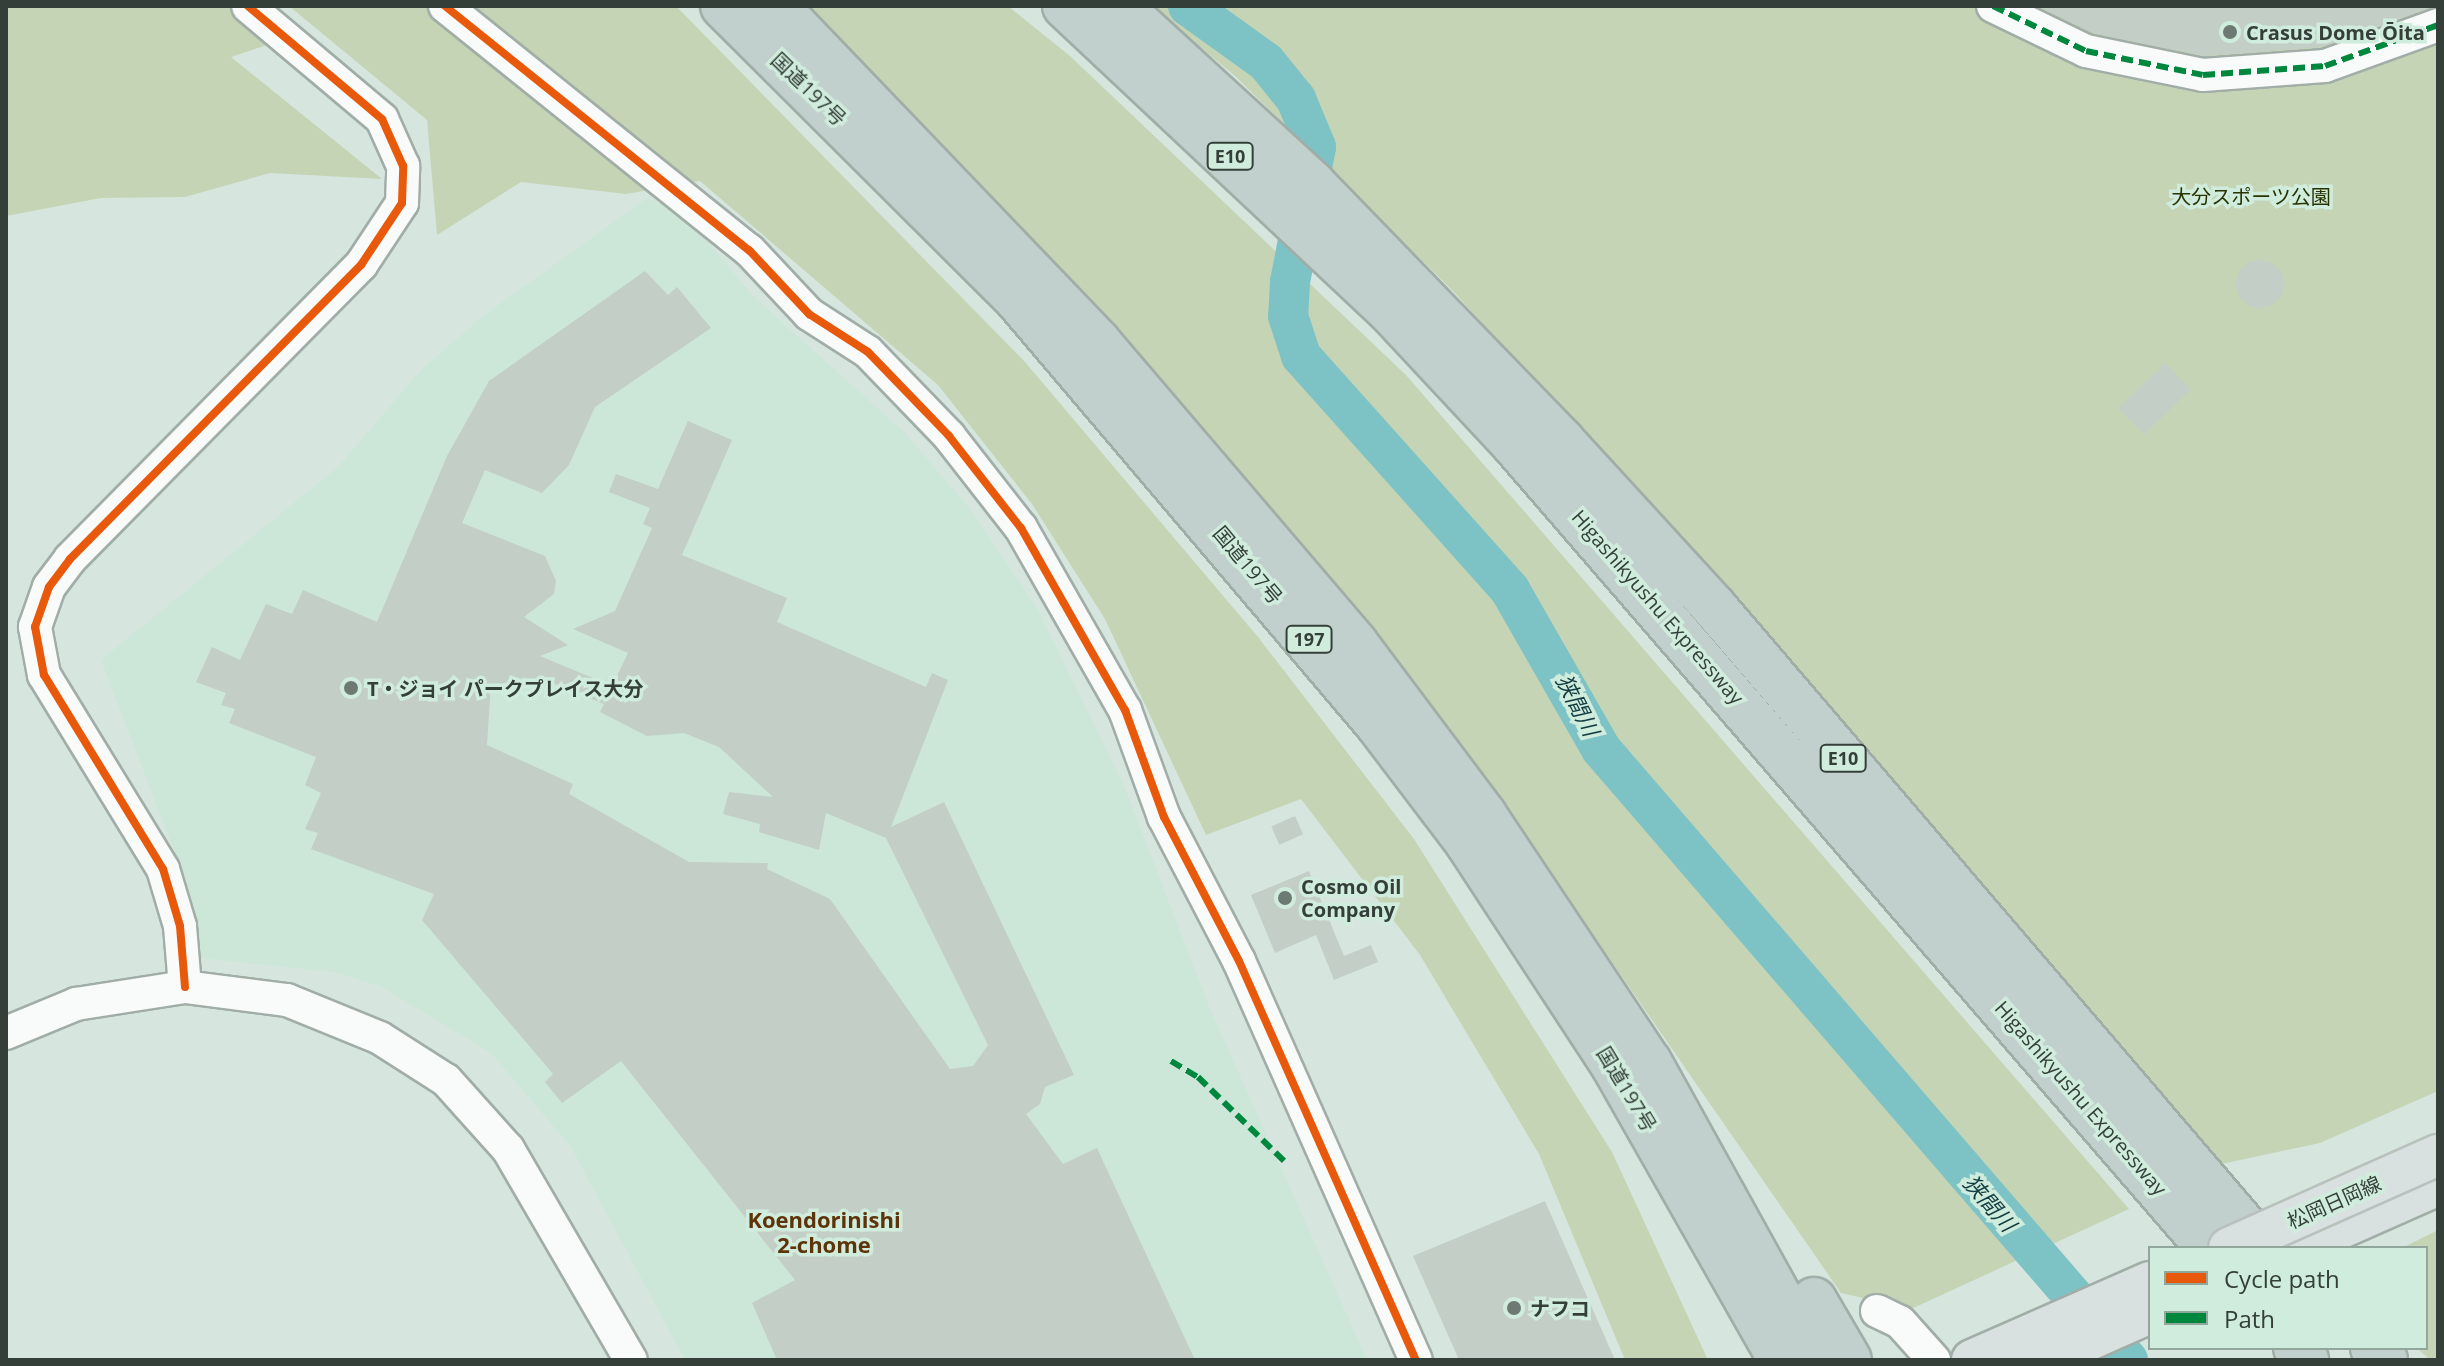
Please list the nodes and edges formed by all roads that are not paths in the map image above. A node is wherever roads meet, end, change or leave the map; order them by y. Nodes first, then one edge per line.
1 (248, 6) edge
2 (445, 6) edge
3 (723, 6) edge
4 (776, 6) edge
5 (1065, 6) edge
6 (1119, 6) edge
7 (1993, 6) edge
8 (2438, 25) edge
9 (1399, 296) junction
10 (1164, 817) junction
11 (1449, 818) junction
12 (185, 987) junction
13 (6, 1033) edge
14 (2438, 1155) edge
15 (2204, 1179) junction
16 (2438, 1185) edge
17 (2207, 1246) edge
18 (2233, 1246) edge
19 (2261, 1246) edge
20 (2271, 1246) edge
21 (2301, 1246) edge
22 (2148, 1283) edge
23 (2148, 1314) edge
24 (1844, 1325) edge
25 (631, 1360) edge
26 (1392, 1360) edge
27 (1416, 1360) edge
28 (1751, 1360) edge
29 (1781, 1360) edge
30 (1849, 1360) edge
31 (1934, 1360) edge
32 (1972, 1360) edge
33 (2044, 1360) edge

1 - 12 street
2 - 10 street
3 - 11 highway, 国道197号 / 197
4 - 24 highway, 国道197号 / 197
5 - 9 highway, Higashikyushu Expressway / E10
6 - 9 highway, Higashikyushu Expressway / E10
7 - 8 street
9 - 15 highway, Higashikyushu Expressway / E10
9 - 17 highway, Higashikyushu Expressway / E10
10 - 26 street
10 - 27 street
11 - 28 highway
11 - 29 highway, 国道197号 / 197
12 - 13 street
12 - 25 street
14 - 18 main road, 松岡日岡線, bridge
15 - 19 highway, Higashikyushu Expressway / E10
15 - 20 highway
16 - 21 main road, 松岡日岡線
22 - 32 main road
23 - 33 main road
24 - 30 highway, 国道197号
24 - 31 street

